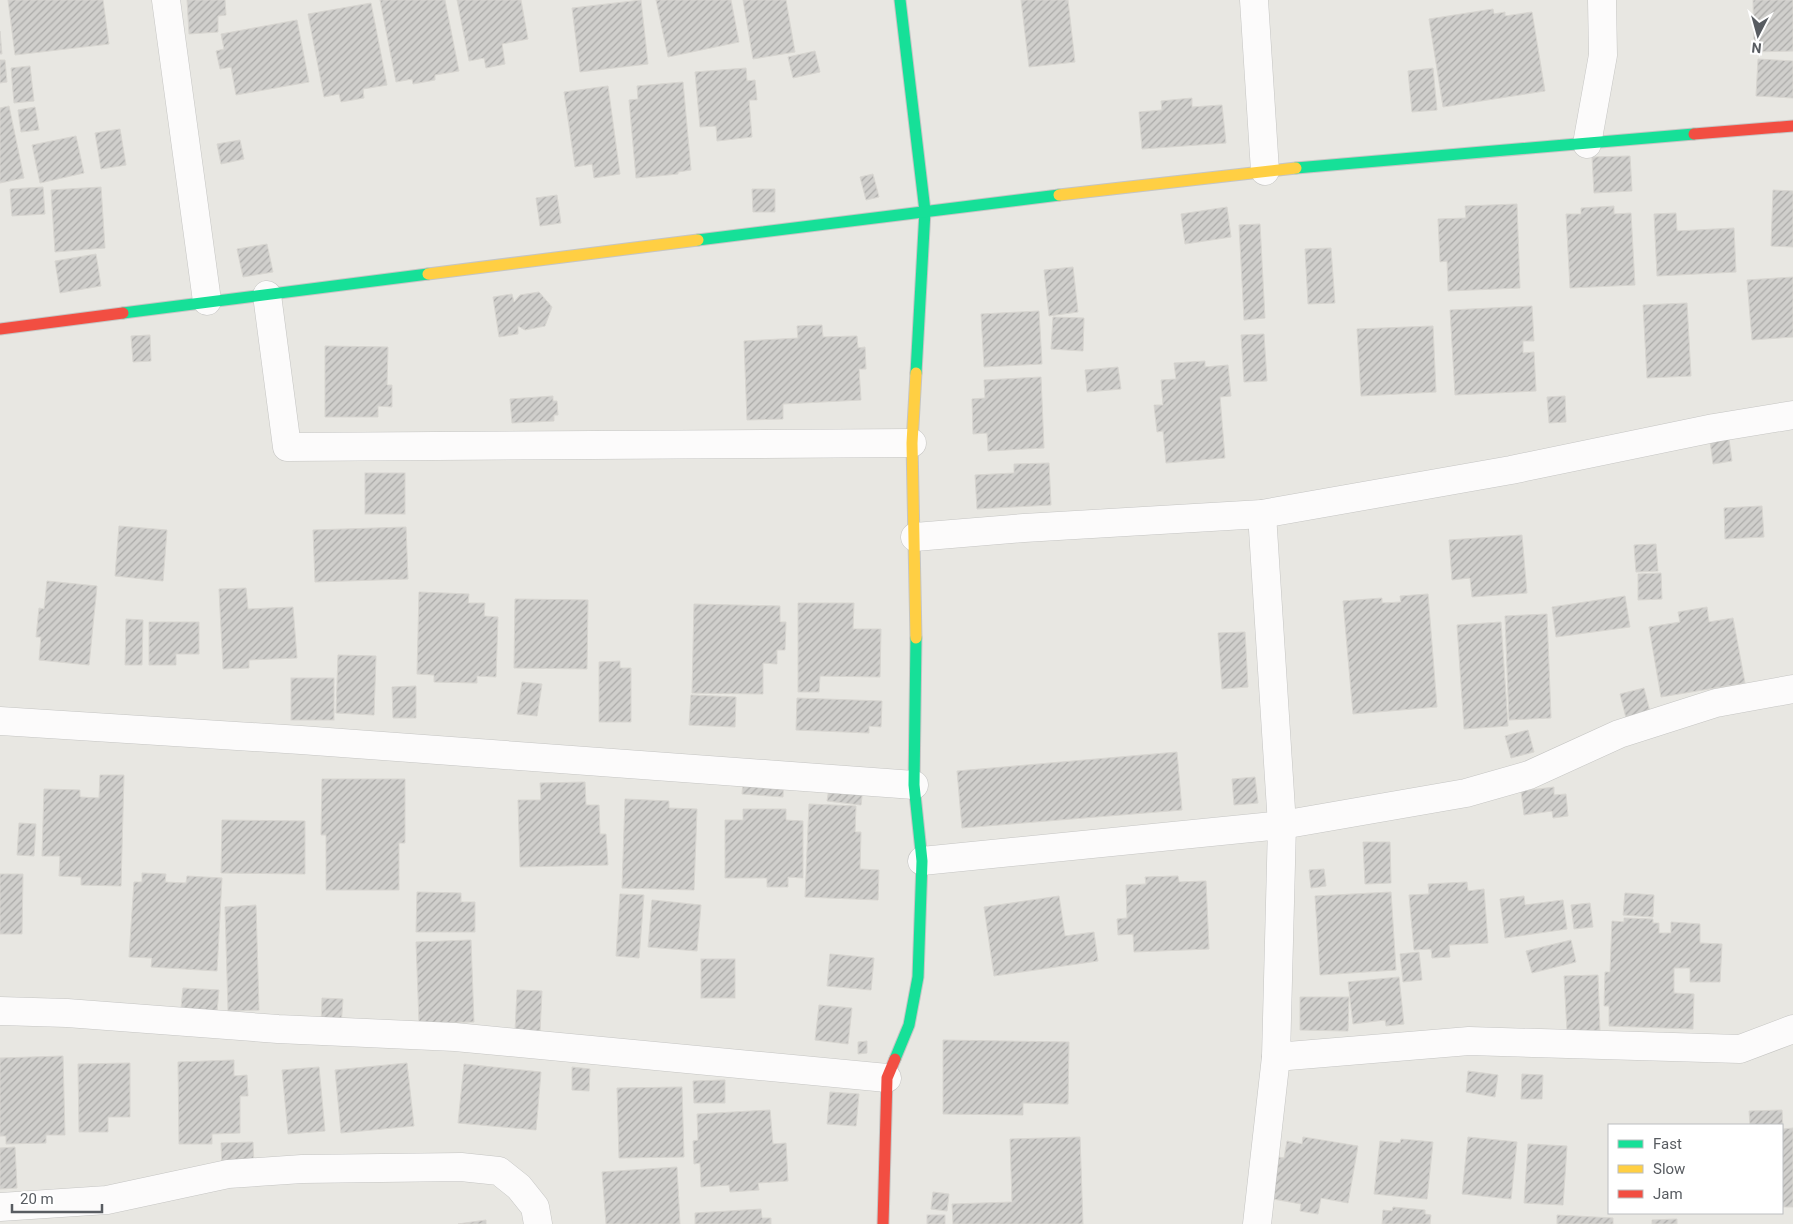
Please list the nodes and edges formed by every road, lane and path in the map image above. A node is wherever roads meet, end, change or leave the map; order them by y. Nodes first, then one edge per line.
1 (166, 0) edge
2 (900, 0) edge
3 (1254, 0) edge
4 (1602, 0) edge
5 (1793, 126) edge
6 (1587, 144) junction
7 (1265, 171) junction
8 (925, 211) junction
9 (267, 295) junction
10 (207, 301) junction
11 (0, 329) edge
12 (1793, 415) edge
13 (912, 443) junction
14 (1262, 514) junction
15 (915, 537) junction
16 (1793, 689) edge
17 (0, 721) edge
18 (914, 784) junction
19 (1282, 825) junction
20 (922, 861) junction
21 (0, 1011) edge
22 (1793, 1028) edge
23 (1276, 1057) junction
24 (887, 1078) junction
25 (0, 1207) edge
26 (538, 1224) edge
27 (884, 1224) edge
28 (1257, 1224) edge

1 - 10 street
2 - 8 street
3 - 7 street
4 - 6 street
5 - 6 street
6 - 7 street
7 - 8 street
8 - 9 street
8 - 13 street
9 - 10 street
9 - 13 street
10 - 11 street
12 - 14 street
13 - 15 street
14 - 15 street
14 - 19 street
15 - 18 street
16 - 19 street
17 - 18 street
18 - 20 street
19 - 20 street
19 - 23 street
20 - 24 street
21 - 24 street
22 - 23 street
23 - 28 street
24 - 27 street
25 - 26 street

